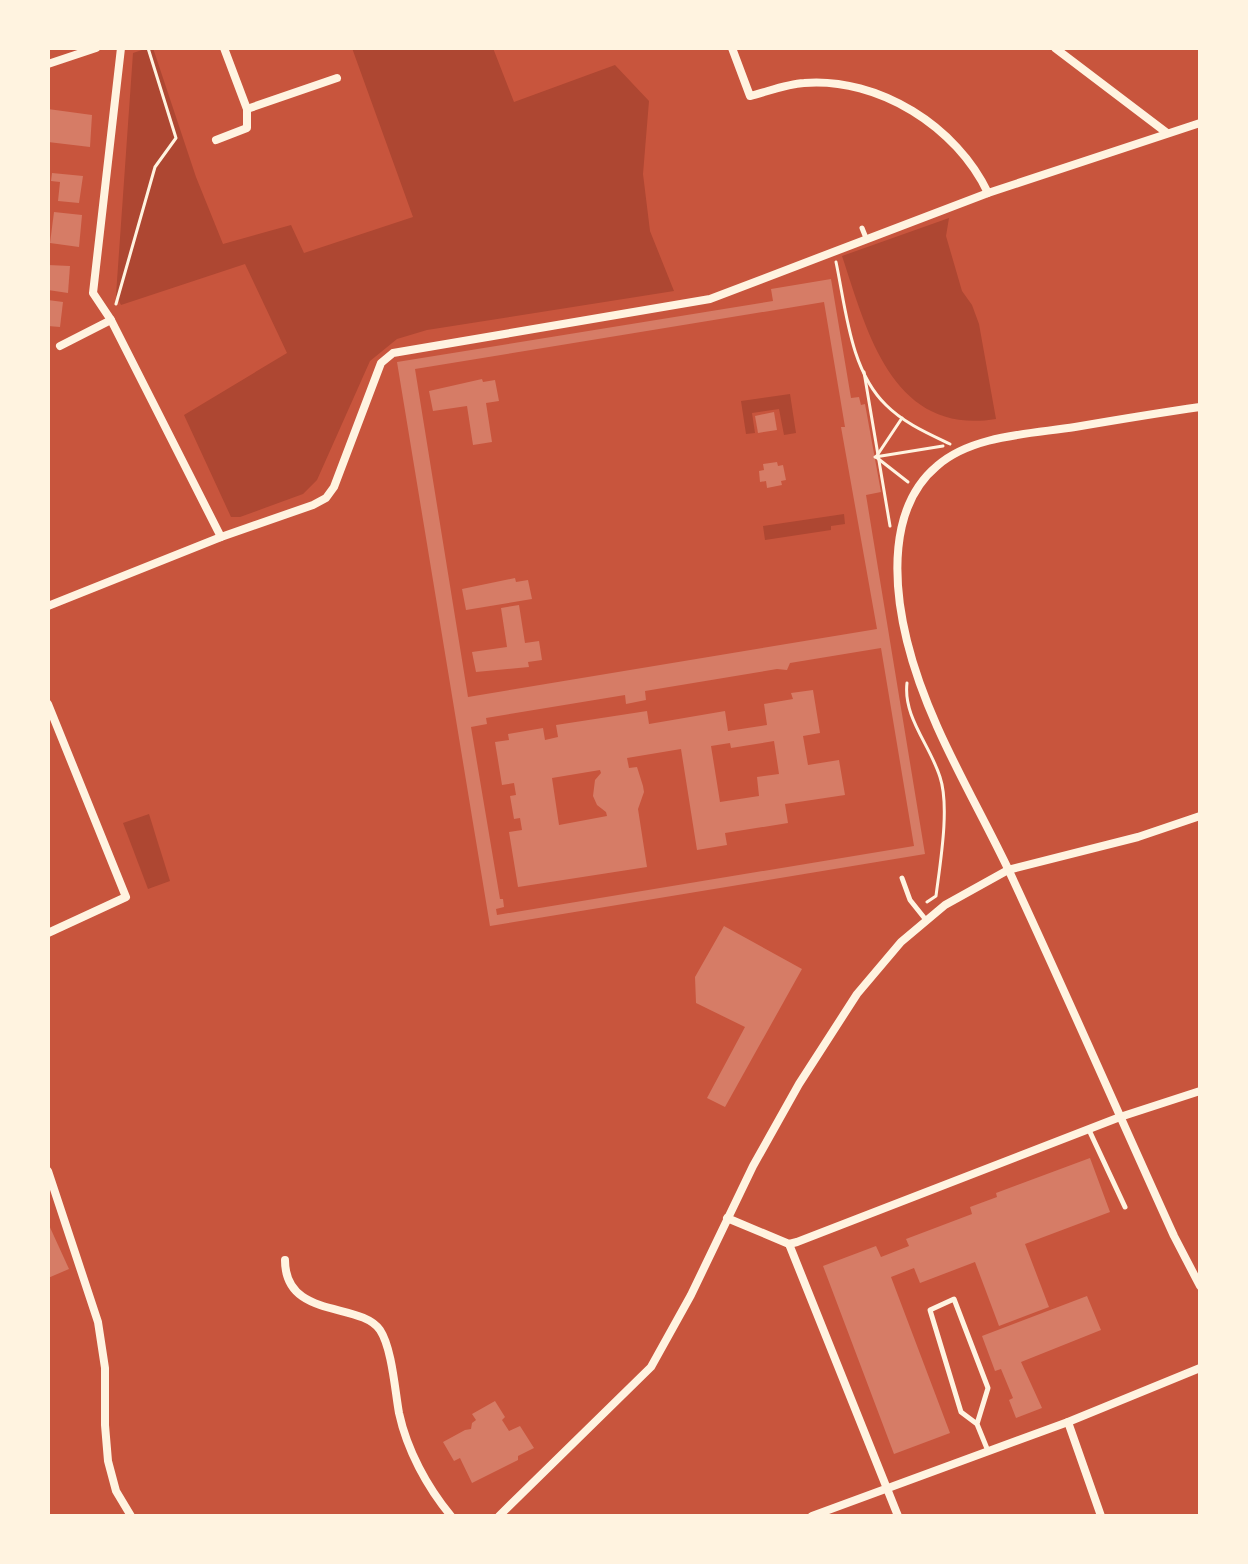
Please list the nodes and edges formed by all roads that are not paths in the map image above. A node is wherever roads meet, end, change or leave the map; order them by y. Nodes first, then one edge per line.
1 (96, 48) edge
2 (121, 48) edge
3 (224, 48) edge
4 (732, 48) edge
5 (1055, 48) edge
6 (48, 64) edge
7 (337, 78) dead end
8 (247, 109) junction
9 (1200, 123) edge
10 (1167, 133) junction
11 (216, 140) dead end
12 (988, 193) junction
13 (862, 228) dead end
14 (866, 238) junction
15 (111, 320) junction
16 (60, 346) dead end
17 (1200, 407) edge
18 (221, 537) junction
19 (48, 606) edge
20 (48, 704) edge
21 (1200, 816) edge
22 (1008, 870) junction
23 (902, 878) dead end
24 (926, 920) junction
25 (48, 933) edge
26 (1200, 1091) edge
27 (1120, 1117) junction
28 (1089, 1129) junction
29 (48, 1171) edge
30 (1125, 1207) dead end
31 (727, 1218) junction
32 (789, 1244) junction
33 (285, 1260) dead end
34 (1200, 1286) edge
35 (1199, 1372) edge
36 (1068, 1422) junction
37 (977, 1424) junction
38 (988, 1451) junction
39 (887, 1488) junction
40 (131, 1516) edge
41 (451, 1516) edge
42 (499, 1516) edge
43 (812, 1516) edge
44 (898, 1516) edge
45 (1101, 1516) edge

1 - 6 street
2 - 15 street
3 - 8 street
4 - 12 street
5 - 10 street
7 - 8 street
8 - 11 street
9 - 10 street
10 - 12 street
12 - 14 street
13 - 14 lane
14 - 18 street
15 - 16 street
15 - 18 street
17 - 22 street
18 - 19 street
20 - 25 street
21 - 22 street
22 - 24 street
22 - 27 street
23 - 24 lane
24 - 31 street
26 - 27 street
27 - 28 street
27 - 34 street
28 - 30 lane
28 - 32 street
29 - 40 street
31 - 32 street
31 - 42 street
32 - 39 street
33 - 41 street
35 - 36 street
36 - 38 street
36 - 45 street
37 - 37 lane
37 - 38 lane
38 - 39 street
39 - 43 street
39 - 44 street

